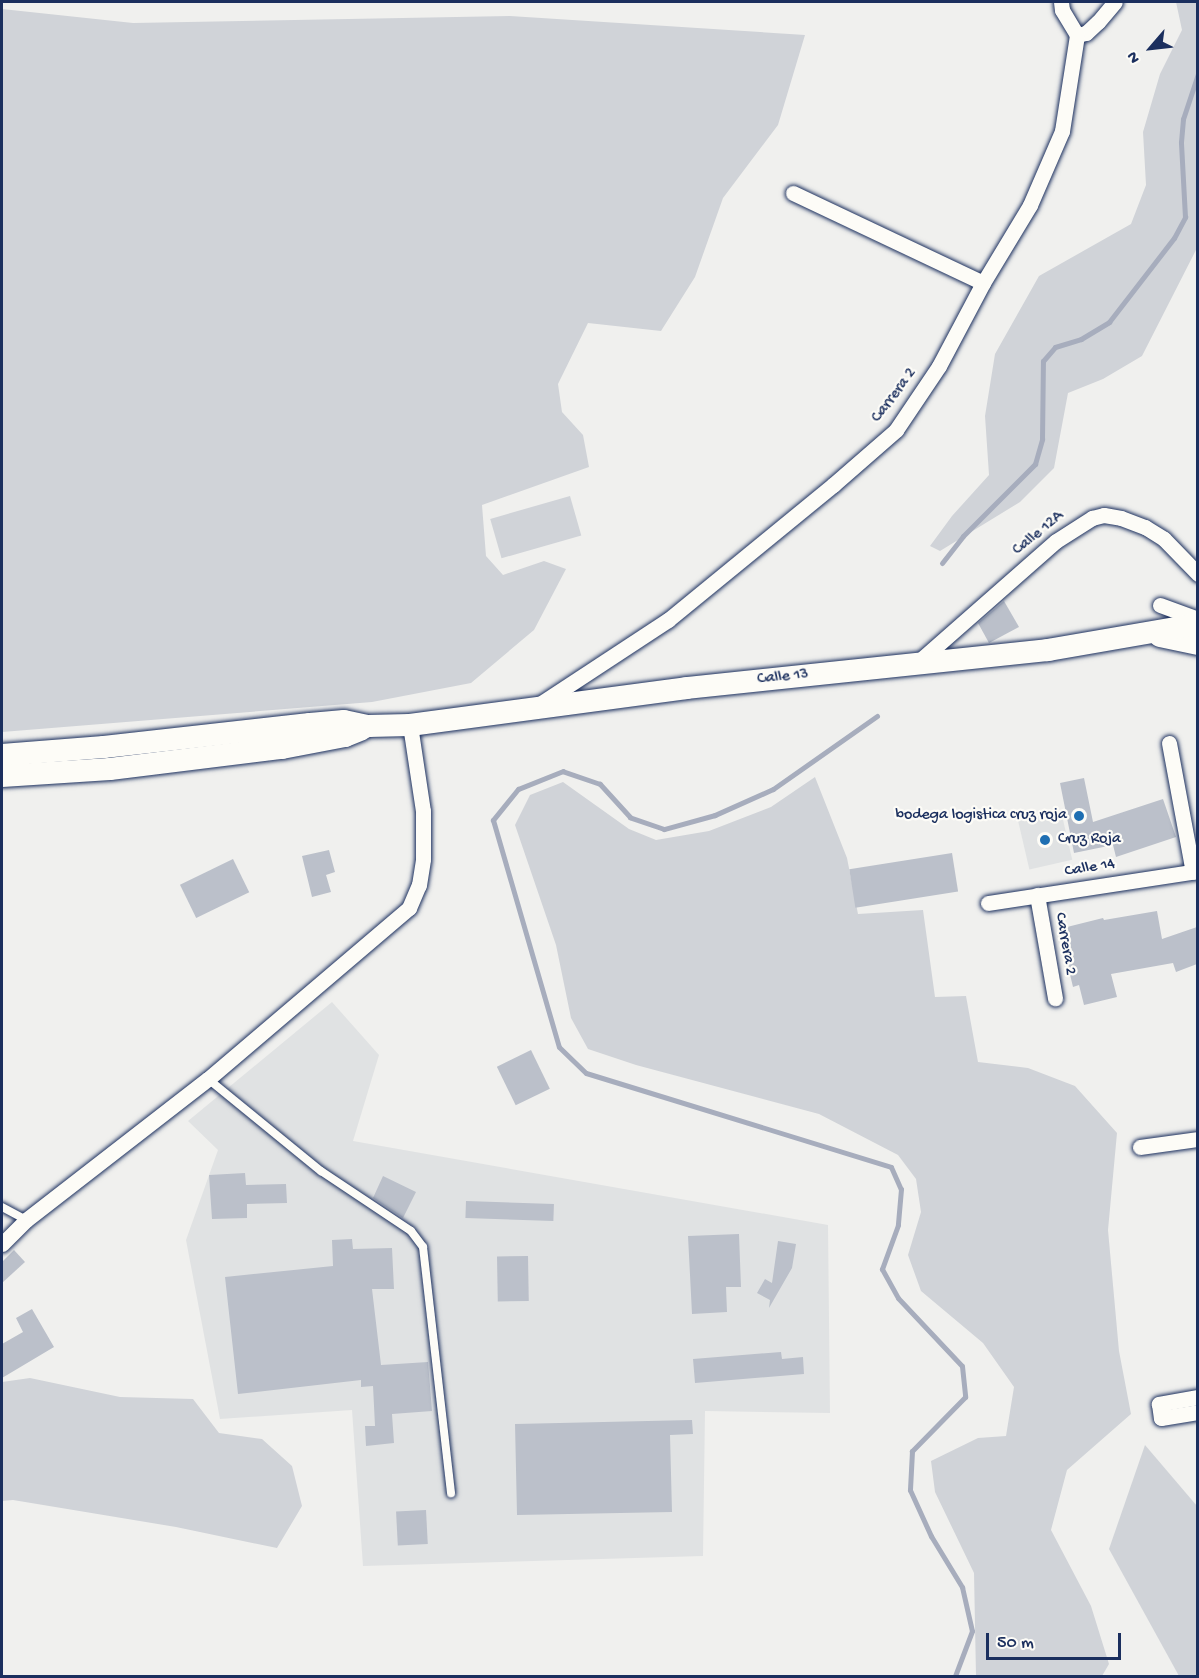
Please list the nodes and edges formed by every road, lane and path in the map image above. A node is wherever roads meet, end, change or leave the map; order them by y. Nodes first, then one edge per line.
1 (1061, 2) edge
2 (1115, 2) edge
3 (1077, 35) junction
4 (793, 193) dead end
5 (983, 283) junction
6 (1197, 574) edge
7 (1160, 605) dead end
8 (1197, 619) edge
9 (1197, 624) edge
10 (1150, 634) junction
11 (1197, 644) edge
12 (916, 664) junction
13 (532, 710) junction
14 (410, 725) junction
15 (368, 726) junction
16 (1169, 743) dead end
17 (2, 755) edge
18 (2, 776) edge
19 (1195, 871) edge
20 (1037, 896) junction
21 (988, 903) dead end
22 (1055, 998) dead end
23 (208, 1079) junction
24 (1197, 1139) edge
25 (1140, 1147) dead end
26 (2, 1207) edge
27 (27, 1220) junction
28 (2, 1244) edge
29 (1197, 1397) edge
30 (1197, 1412) edge
31 (451, 1493) dead end

1 - 3 street
2 - 3 street
3 - 5 street, Carrera 2
4 - 5 street
5 - 13 street, Carrera 2
6 - 12 street, Calle 12A
7 - 8 street
9 - 10 main road, Calle 13
10 - 11 main road
10 - 12 main road, Calle 13
12 - 13 main road, Calle 13
13 - 14 main road, Calle 13
14 - 15 main road, Calle 13
14 - 23 street
15 - 17 main road
15 - 18 main road
16 - 19 street
19 - 20 street, Calle 14
20 - 21 street, Calle 14
20 - 22 street, Carrera 2
23 - 27 street
23 - 31 lane
24 - 25 street
26 - 27 lane
27 - 28 street
29 - 30 street

